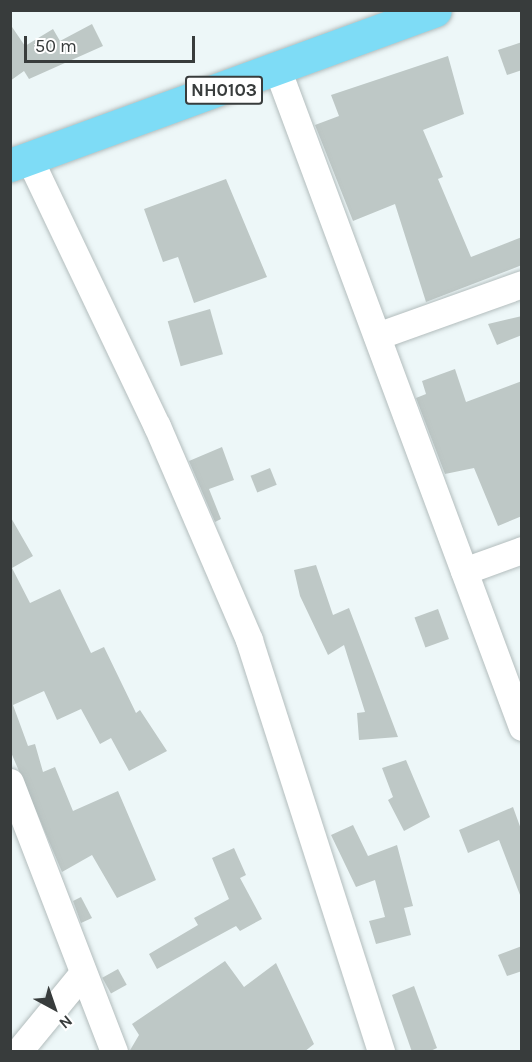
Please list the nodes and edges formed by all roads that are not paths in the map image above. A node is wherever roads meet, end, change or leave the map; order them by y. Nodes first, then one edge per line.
1 (435, 10) edge
2 (278, 71) junction
3 (20, 162) edge
4 (522, 284) edge
5 (377, 336) junction
6 (522, 550) edge
7 (464, 571) junction
8 (522, 727) edge
9 (10, 782) edge
10 (83, 973) junction
11 (18, 1052) edge
12 (114, 1052) edge
13 (381, 1052) edge

1 - 2 highway, NH0103
2 - 3 highway, NH0103
2 - 5 street
3 - 13 street
4 - 5 street
5 - 7 street
6 - 7 street
7 - 8 street
9 - 10 street
10 - 11 street
10 - 12 street

